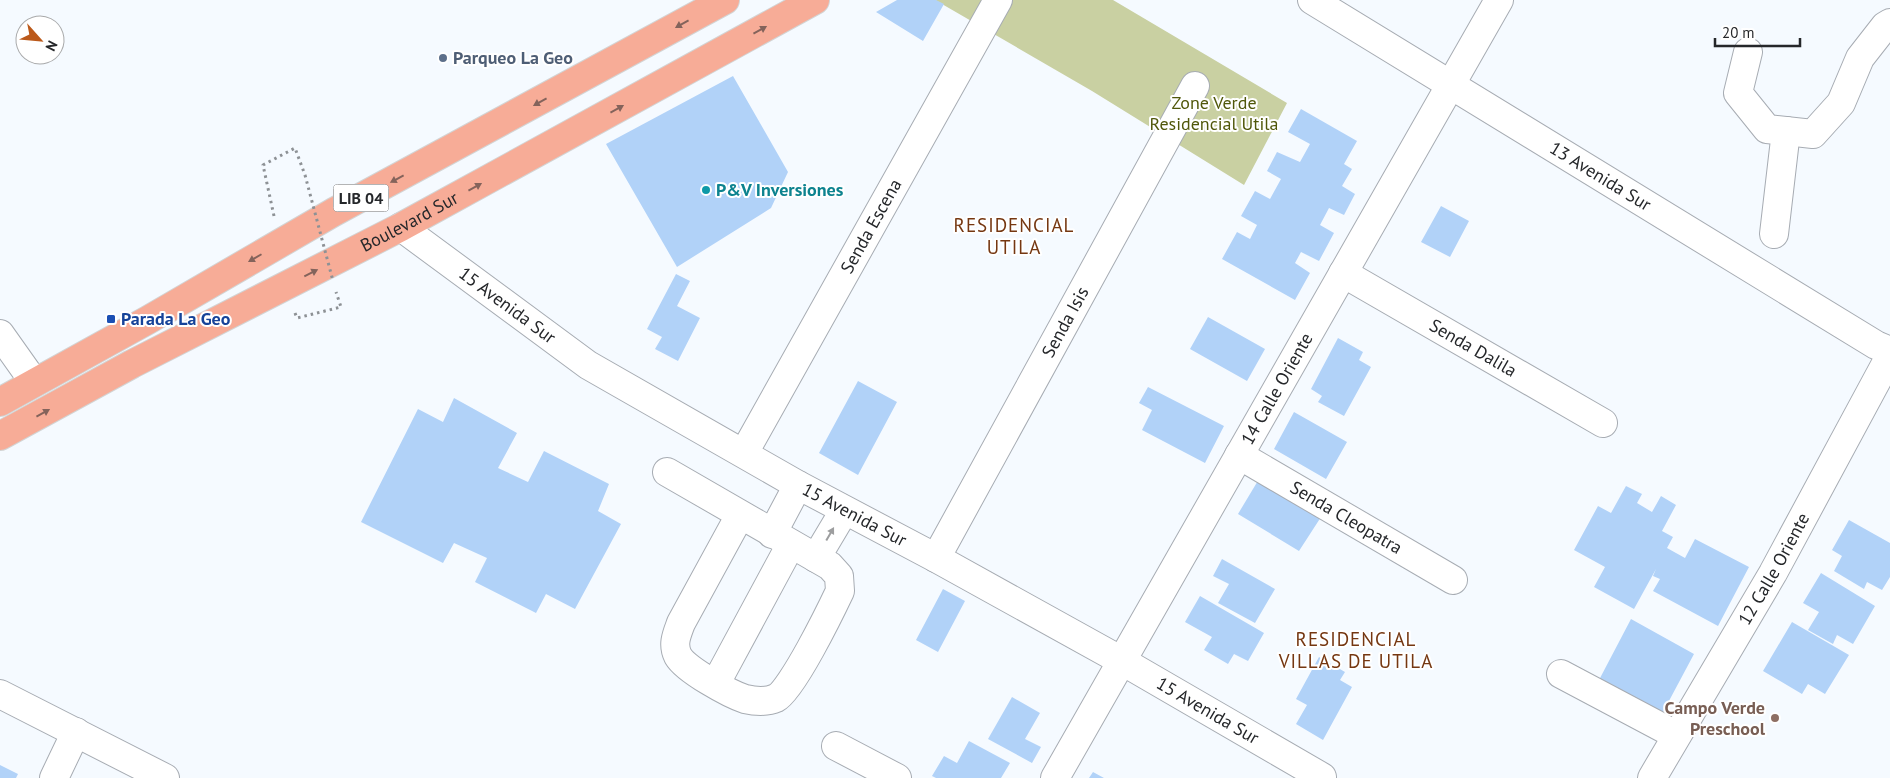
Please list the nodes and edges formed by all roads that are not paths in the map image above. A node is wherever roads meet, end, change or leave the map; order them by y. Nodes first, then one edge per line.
1 (725, 0) edge
2 (815, 0) edge
3 (998, 0) edge
4 (1312, 0) edge
5 (1499, 0) edge
6 (1890, 23) edge
7 (1748, 52) dead end
8 (1195, 86) dead end
9 (1450, 86) junction
10 (1786, 131) junction
11 (401, 227) junction
12 (1774, 234) dead end
13 (1343, 273) junction
14 (0, 334) edge
15 (1890, 351) edge
16 (1890, 356) edge
17 (34, 382) junction
18 (0, 402) edge
19 (1603, 423) dead end
20 (0, 436) edge
21 (744, 453) junction
22 (1239, 455) junction
23 (667, 472) dead end
24 (798, 485) junction
25 (844, 510) junction
26 (740, 515) junction
27 (782, 539) junction
28 (816, 558) junction
29 (936, 558) junction
30 (1453, 580) dead end
31 (1122, 661) junction
32 (1561, 674) dead end
33 (716, 683) junction
34 (0, 694) edge
35 (76, 732) junction
36 (1676, 735) junction
37 (836, 746) dead end
38 (1293, 770) edge
39 (1322, 777) edge
40 (54, 778) edge
41 (165, 778) edge
42 (897, 778) edge
43 (1055, 778) edge
44 (1652, 778) edge

1 -> 17 highway, LIB 04
11 -> 2 highway, Boulevard Sur / LIB 04
3 - 21 street, Senda Escena
4 - 9 street, 13 Avenida Sur
5 - 9 street, 14 Calle Oriente
6 - 10 street
7 - 10 street
8 - 29 street, Senda Isis
9 - 13 street, 14 Calle Oriente
9 - 15 street, 13 Avenida Sur
10 - 12 street
20 -> 11 highway, Boulevard Sur / LIB 04
11 - 21 street, 15 Avenida Sur
13 - 19 street, Senda Dalila
13 - 22 street, 14 Calle Oriente
14 - 17 street
16 - 36 street, 12 Calle Oriente
17 - 18 highway, LIB 04
21 - 24 street, 15 Avenida Sur
22 - 30 street, Senda Cleopatra
22 - 31 street, 14 Calle Oriente
23 - 26 street
24 - 25 street, 15 Avenida Sur
24 - 27 street
28 -> 25 street
25 - 29 street, 15 Avenida Sur
26 - 27 street
26 - 33 street
27 - 28 street
27 - 33 street
28 - 33 street
29 - 31 street, 15 Avenida Sur
31 - 38 street, 15 Avenida Sur
31 - 43 street, 14 Calle Oriente
32 - 36 street
34 - 35 street
35 - 40 street
35 - 41 street
36 - 44 street, 12 Calle Oriente
37 - 42 street
38 - 39 street, 15 Avenida Sur

